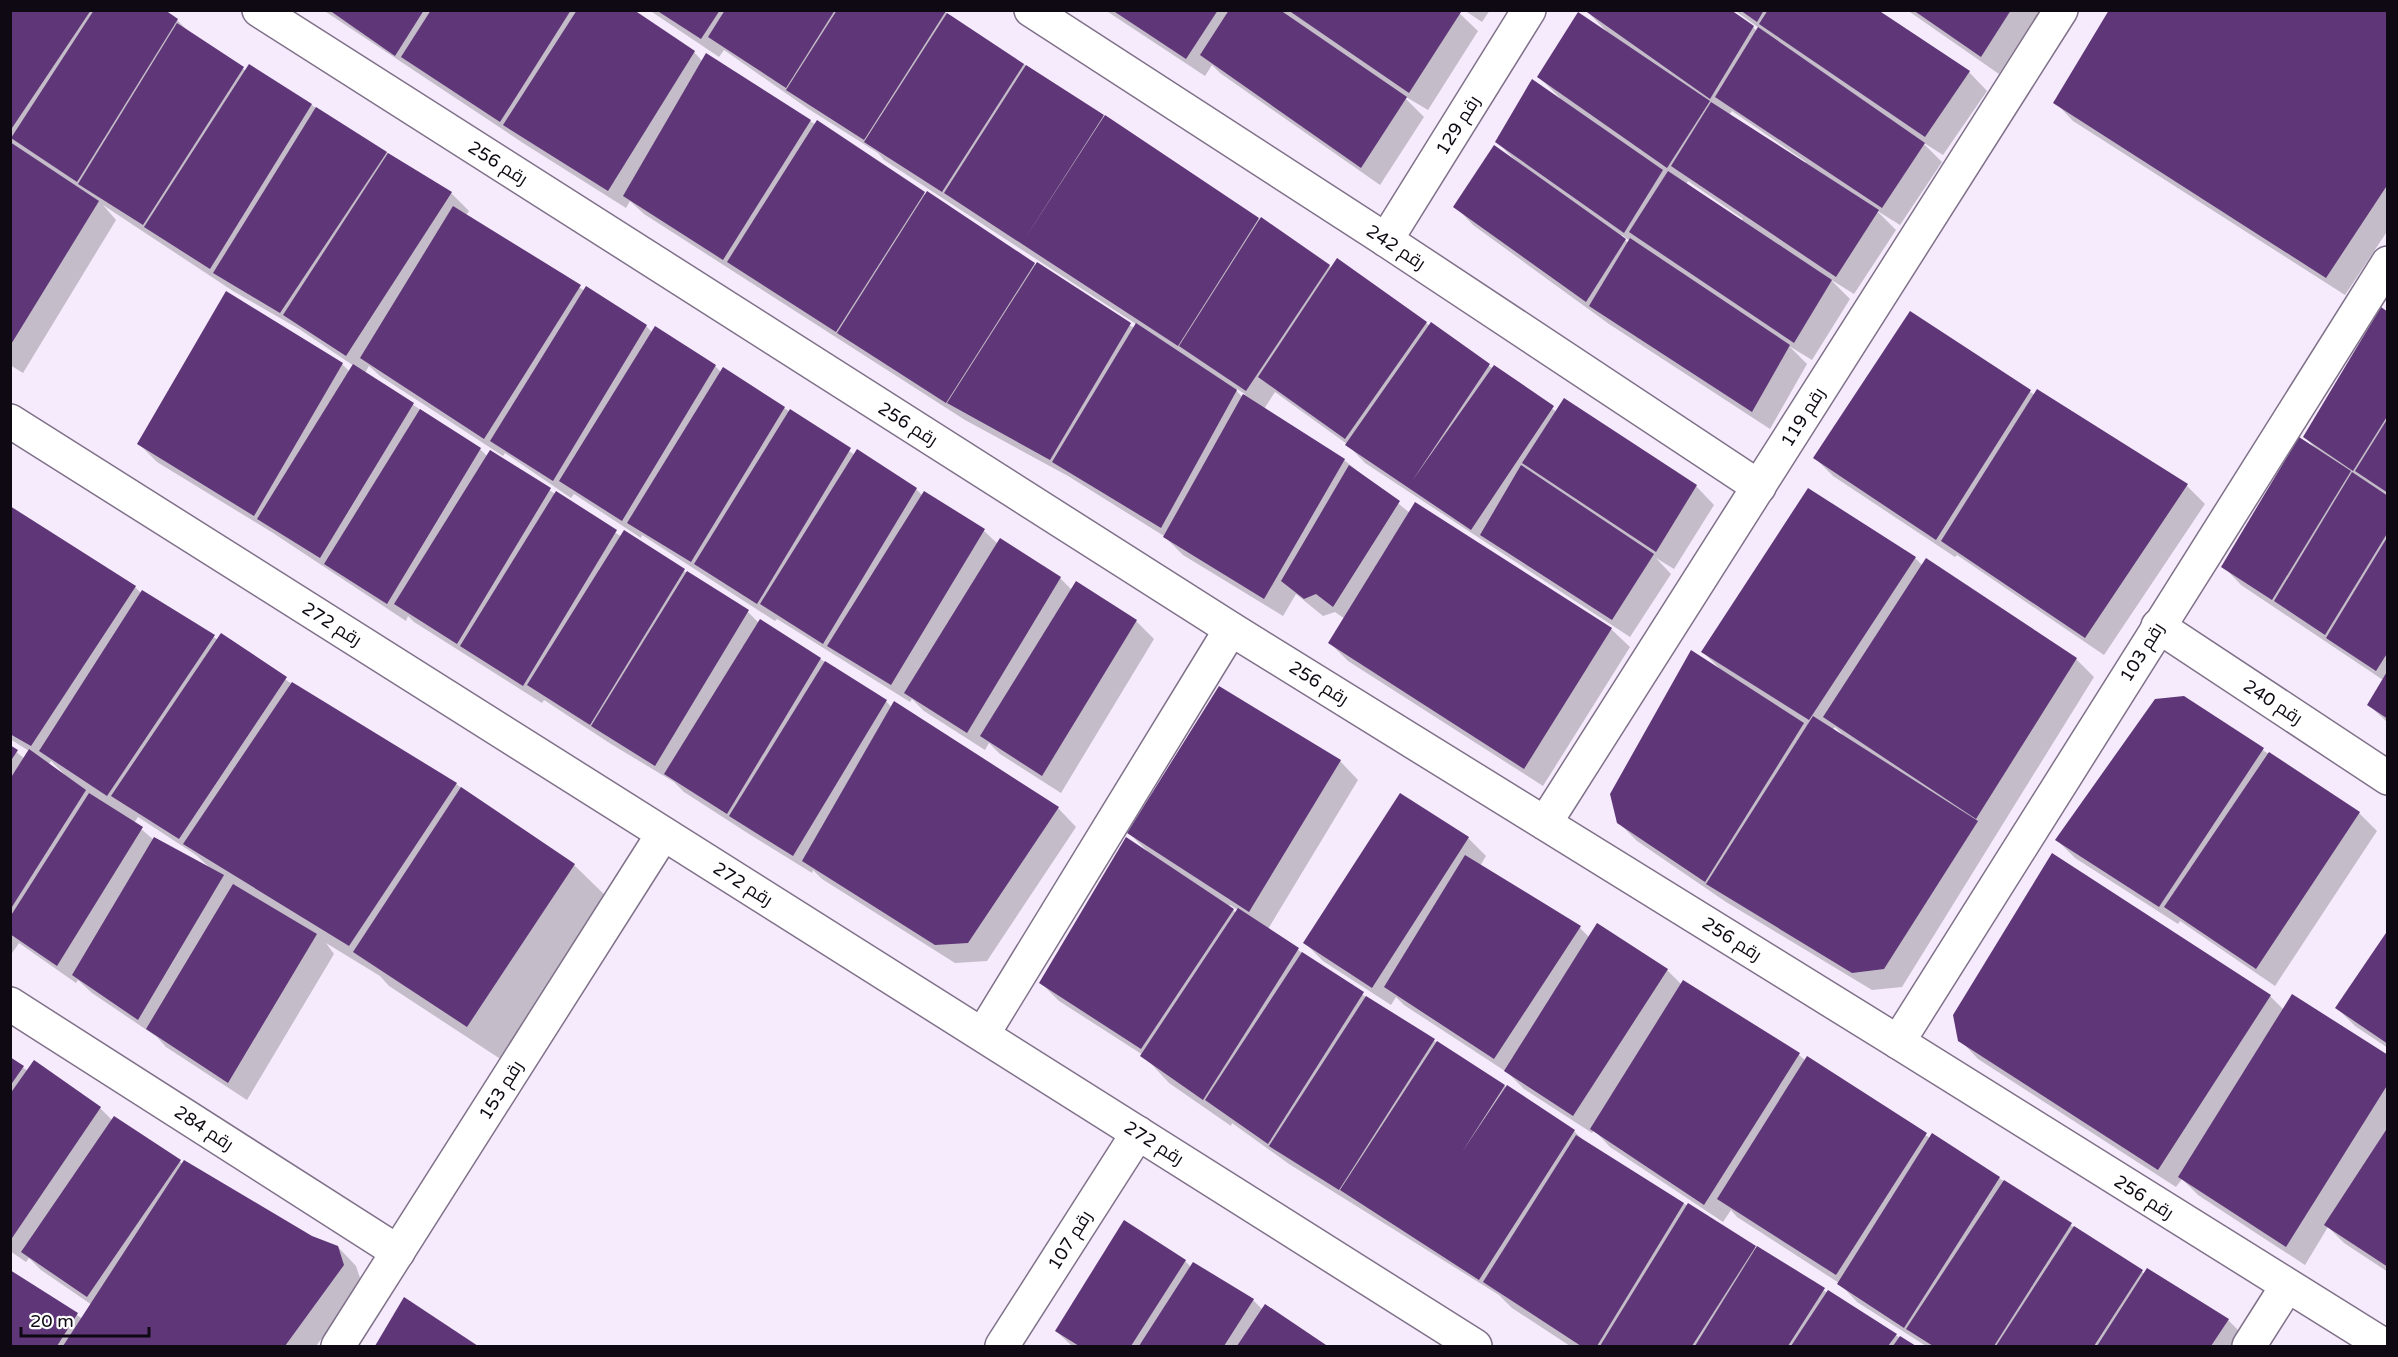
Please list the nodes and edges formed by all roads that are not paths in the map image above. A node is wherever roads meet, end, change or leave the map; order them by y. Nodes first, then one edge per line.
1 (259, 10) edge
2 (1031, 10) edge
3 (1529, 10) edge
4 (2061, 10) edge
5 (1386, 240) junction
6 (2388, 263) edge
7 (10, 421) edge
8 (1759, 487) junction
9 (2158, 626) junction
10 (1231, 629) junction
11 (2388, 778) edge
12 (1545, 823) junction
13 (663, 834) junction
14 (10, 1004) edge
15 (983, 1034) junction
16 (1898, 1042) junction
17 (1138, 1132) junction
18 (398, 1252) junction
19 (2287, 1286) junction
20 (338, 1347) edge
21 (1002, 1347) edge
22 (1475, 1347) edge
23 (2249, 1347) edge
24 (2385, 1347) edge

1 - 10 street, رقم 256
2 - 5 street, رقم 242
3 - 5 street, رقم 129
4 - 8 street, رقم 119
5 - 8 street, رقم 242
6 - 9 street, رقم 103
7 - 13 street, رقم 272
8 - 12 street, رقم 119
9 - 11 street, رقم 240
9 - 16 street, رقم 103
10 - 12 street, رقم 256
10 - 15 street
12 - 16 street, رقم 256
13 - 15 street, رقم 272
13 - 18 street, رقم 153
14 - 18 street, رقم 284
15 - 17 street, رقم 272
16 - 19 street, رقم 256
17 - 21 street, رقم 107
17 - 22 street, رقم 272
18 - 20 street, رقم 153
19 - 23 street
19 - 24 street, رقم 256

